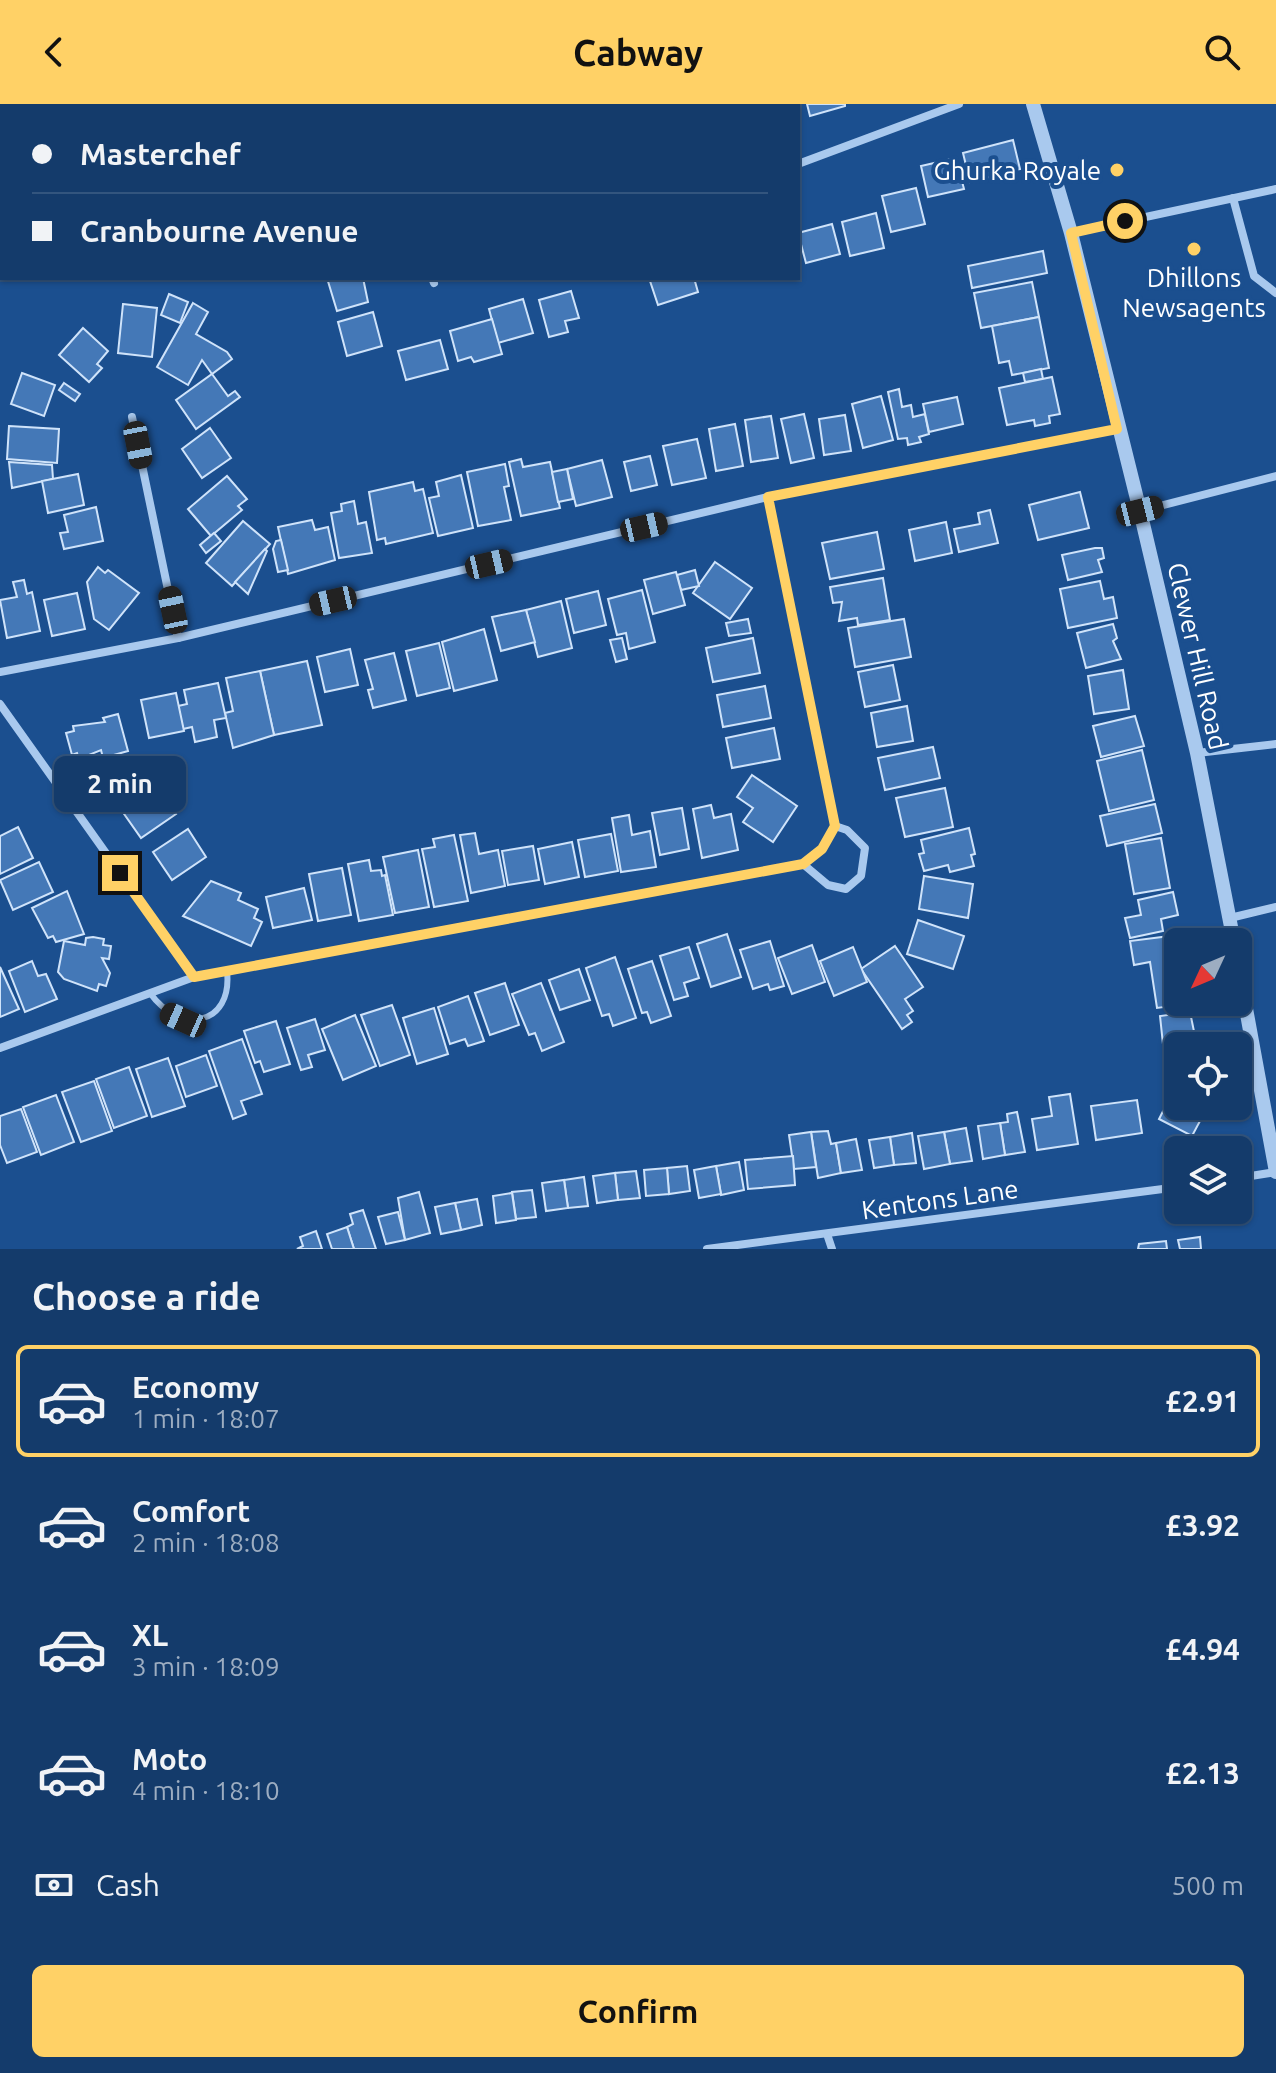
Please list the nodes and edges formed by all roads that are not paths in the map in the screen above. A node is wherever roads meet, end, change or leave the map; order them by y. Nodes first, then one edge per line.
1 (959, 104) edge
2 (1033, 104) edge
3 (800, 163) edge
4 (1276, 189) edge
5 (1233, 198) junction
6 (1071, 233) junction
7 (1276, 293) edge
8 (132, 417) dead end
9 (1117, 429) junction
10 (1276, 476) edge
11 (768, 497) junction
12 (1140, 511) junction
13 (178, 638) junction
14 (0, 672) edge
15 (0, 704) edge
16 (4, 719) edge
17 (1276, 744) edge
18 (1197, 753) junction
19 (835, 826) junction
20 (803, 864) junction
21 (1276, 907) edge
22 (1230, 918) junction
23 (1232, 928) edge
24 (227, 971) junction
25 (194, 977) junction
26 (150, 993) junction
27 (1247, 1016) edge
28 (0, 1048) edge
29 (1276, 1172) edge
30 (1252, 1176) edge
31 (1164, 1189) edge
32 (827, 1234) junction
33 (707, 1249) edge
34 (832, 1249) edge

1 - 3 street
2 - 6 street, Clewer Hill Road
4 - 5 street
5 - 6 street
5 - 7 street
6 - 9 street, Clewer Hill Road
8 - 13 street
9 - 11 street
9 - 12 street, Clewer Hill Road
10 - 12 street
11 - 13 street
11 - 19 street
12 - 18 street, Clewer Hill Road
13 - 14 street
15 - 16 street
16 - 25 street
17 - 18 street
18 - 22 street, Clewer Hill Road
19 - 20 street
19 - 20 street
20 - 24 street
21 - 22 street
22 - 23 street, Clewer Hill Road
24 - 25 street
24 - 26 lane
25 - 26 street
26 - 28 street
27 - 29 street
29 - 30 street
31 - 32 street, Kentons Lane
32 - 33 street, Kentons Lane
32 - 34 street

